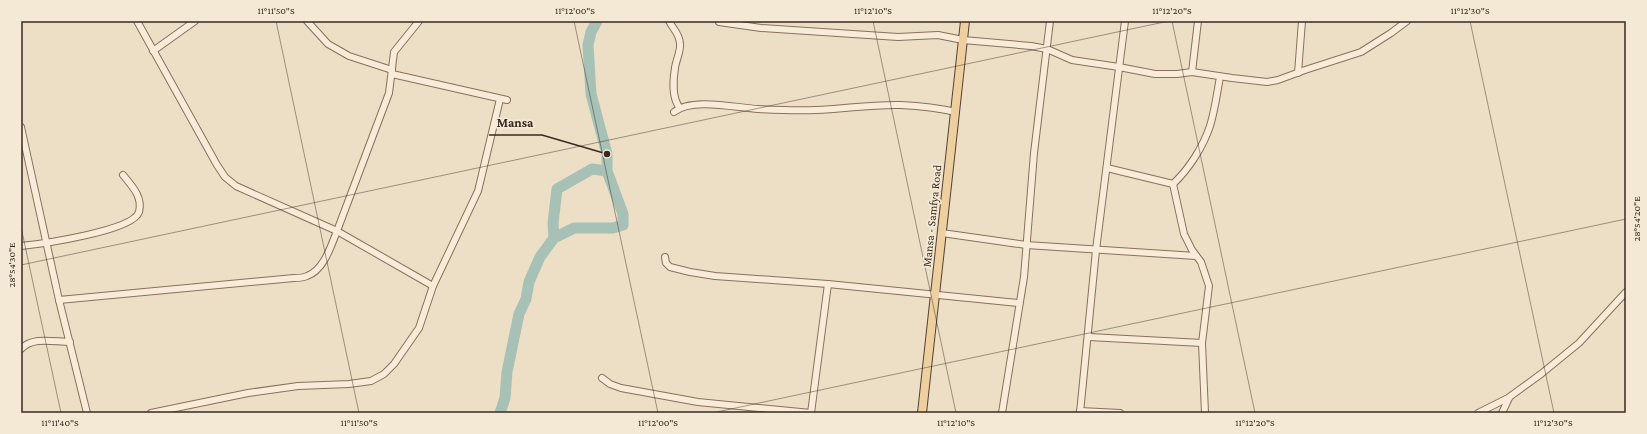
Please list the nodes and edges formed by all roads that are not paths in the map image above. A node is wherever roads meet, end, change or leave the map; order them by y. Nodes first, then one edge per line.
1 (137, 21) edge
2 (195, 21) edge
3 (307, 21) edge
4 (419, 21) edge
5 (669, 21) edge
6 (965, 21) edge
7 (1050, 21) edge
8 (1125, 21) edge
9 (1198, 21) edge
10 (1302, 21) edge
11 (1407, 21) edge
12 (719, 22) dead end
13 (963, 40) junction
14 (1047, 49) junction
15 (153, 51) junction
16 (1119, 67) junction
17 (392, 72) junction
18 (1192, 72) junction
19 (1298, 73) junction
20 (1220, 76) junction
21 (680, 108) junction
22 (674, 112) dead end
23 (956, 112) junction
24 (21, 127) edge
25 (22, 135) edge
26 (1107, 168) junction
27 (123, 175) dead end
28 (1173, 184) junction
29 (337, 231) junction
30 (942, 233) junction
31 (47, 243) junction
32 (1026, 245) junction
33 (21, 246) edge
34 (1096, 250) junction
35 (1196, 256) junction
36 (665, 257) dead end
37 (828, 284) junction
38 (433, 286) junction
39 (1626, 292) edge
40 (935, 295) junction
41 (59, 300) junction
42 (1019, 303) junction
43 (1089, 337) junction
44 (70, 342) junction
45 (1202, 343) junction
46 (21, 349) edge
47 (602, 378) dead end
48 (1509, 398) junction
49 (1080, 412) edge
50 (87, 413) edge
51 (151, 413) edge
52 (811, 413) edge
53 (922, 413) edge
54 (1002, 413) edge
55 (1120, 413) edge
56 (1205, 413) edge
57 (1478, 413) edge
58 (1502, 413) edge

1 - 15 street
2 - 15 street
3 - 17 street
4 - 17 street
5 - 21 street
6 - 13 main road, Mansa - Samfya Road
7 - 14 street
8 - 16 street
9 - 18 street
10 - 19 street
11 - 19 street
12 - 13 street
13 - 14 street
13 - 23 main road, Mansa - Samfya Road
14 - 16 street
14 - 32 street
15 - 29 street
16 - 18 street
16 - 26 street
17 - 29 street
17 - 38 street
18 - 20 street
19 - 20 street
20 - 28 street
21 - 22 street
21 - 23 street
23 - 30 main road, Mansa - Samfya Road
24 - 25 street
25 - 31 street
26 - 28 street
26 - 34 street
27 - 31 street
28 - 35 street
29 - 38 street
29 - 41 street
30 - 32 street
30 - 40 main road, Mansa - Samfya Road
31 - 33 street
31 - 41 street
32 - 34 street
32 - 42 street
34 - 35 street
34 - 43 street
35 - 45 street
36 - 37 street
37 - 40 street
37 - 52 street
38 - 51 street
39 - 48 street
40 - 42 street
40 - 53 main road, Mansa - Samfya Road
41 - 44 street
42 - 54 street
43 - 45 street
43 - 49 street
44 - 46 street
44 - 50 street
45 - 56 street
47 - 52 street
48 - 57 street
48 - 58 street
49 - 55 street

